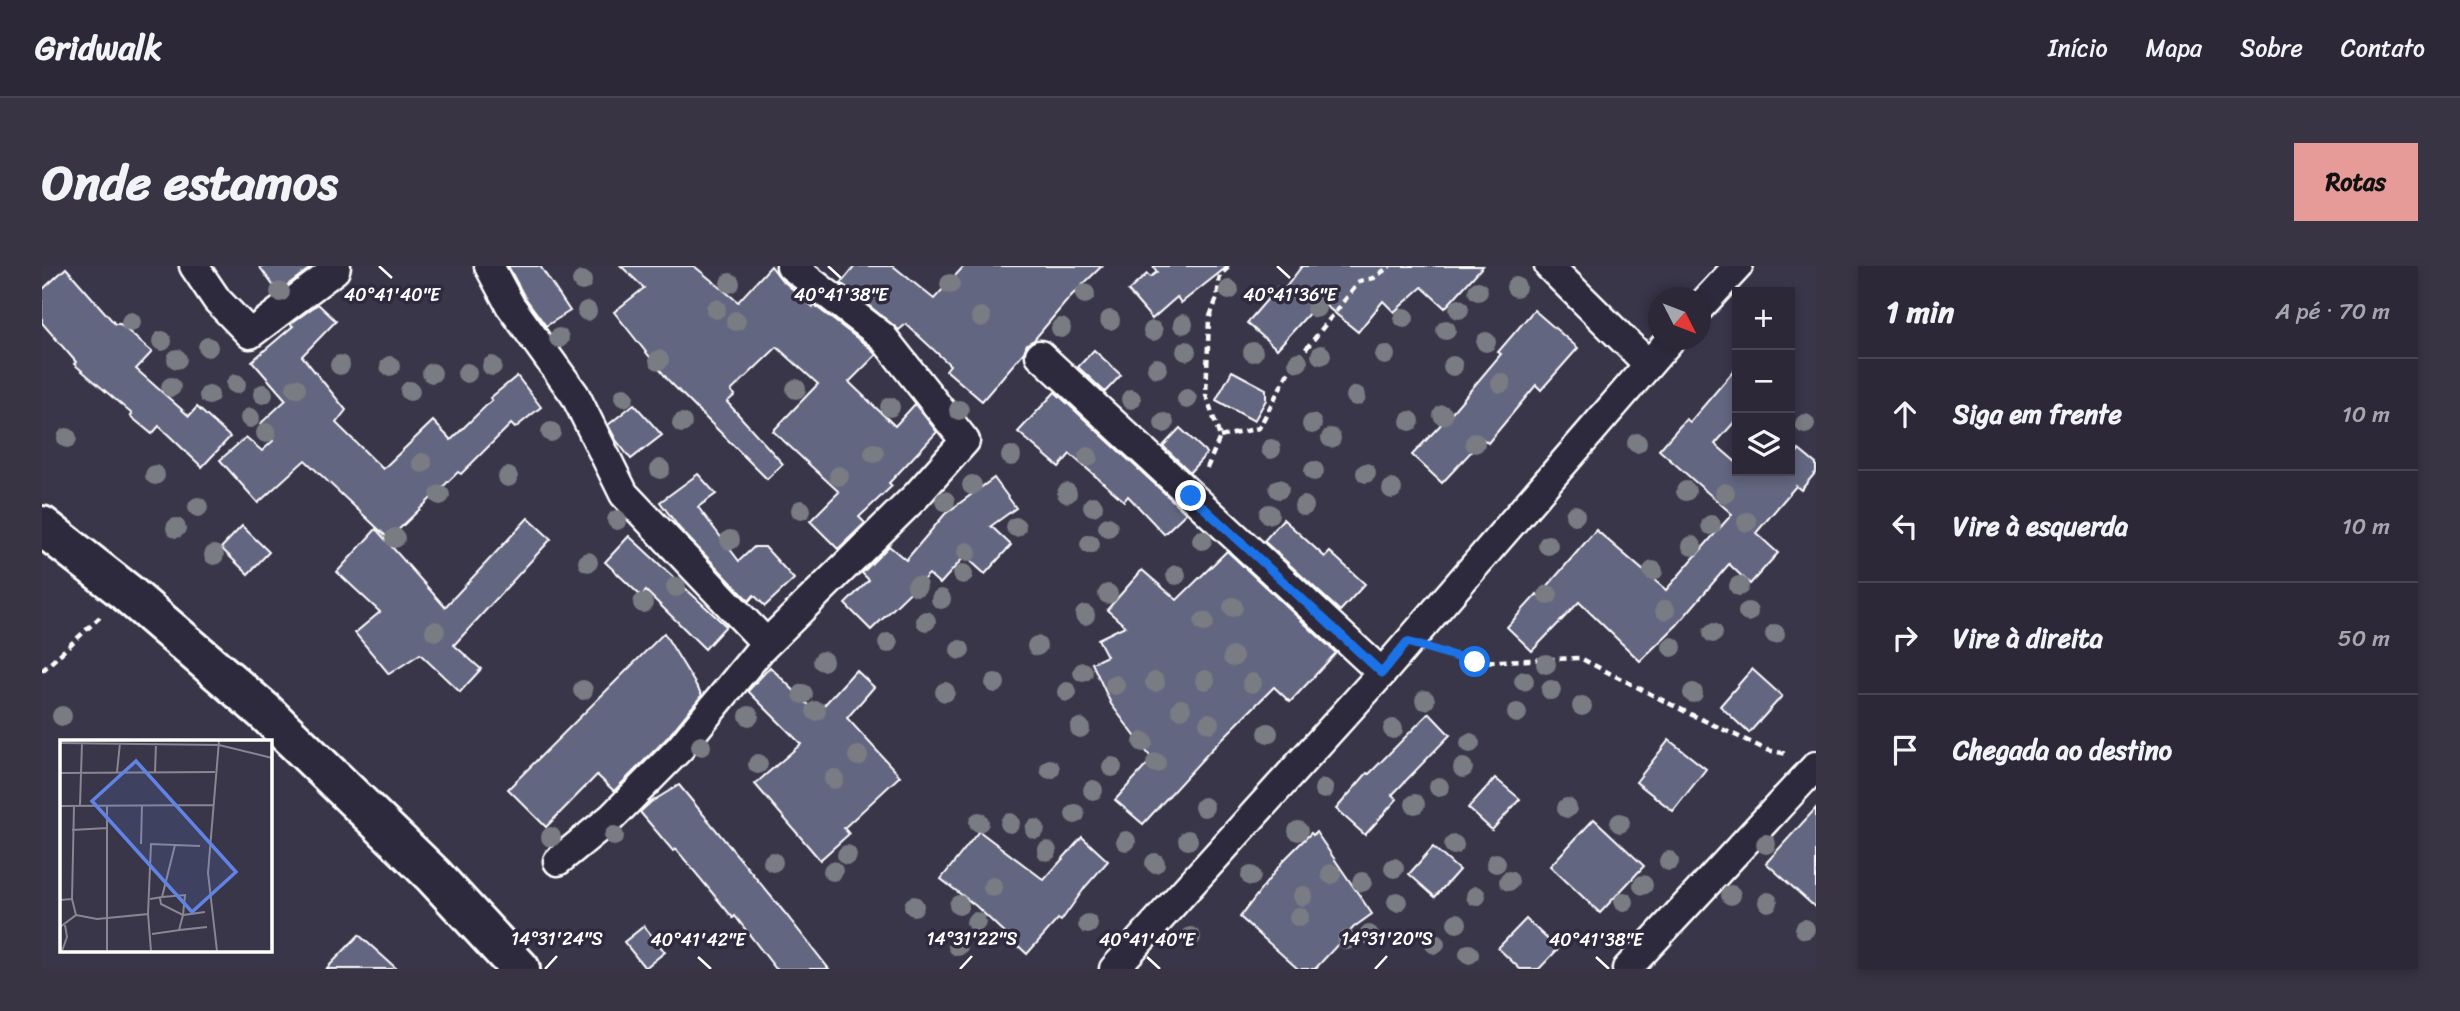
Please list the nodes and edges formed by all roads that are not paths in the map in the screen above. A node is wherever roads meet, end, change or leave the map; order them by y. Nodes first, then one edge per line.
1 (194, 266) edge
2 (336, 266) edge
3 (489, 266) edge
4 (791, 266) edge
5 (1549, 266) edge
6 (1738, 266) edge
7 (1711, 295) edge
8 (1660, 350) edge
9 (1040, 355) dead end
10 (1648, 363) junction
11 (42, 526) edge
12 (766, 643) junction
13 (1382, 673) junction
14 (1804, 760) edge
15 (558, 861) dead end
16 (520, 969) edge
17 (1114, 969) edge
18 (1628, 969) edge

1 - 2 street
3 - 12 street
4 - 12 street
5 - 10 street
6 - 7 street
8 - 10 street
9 - 13 street
10 - 13 street
11 - 16 main road
12 - 15 street
13 - 17 street
14 - 18 street

